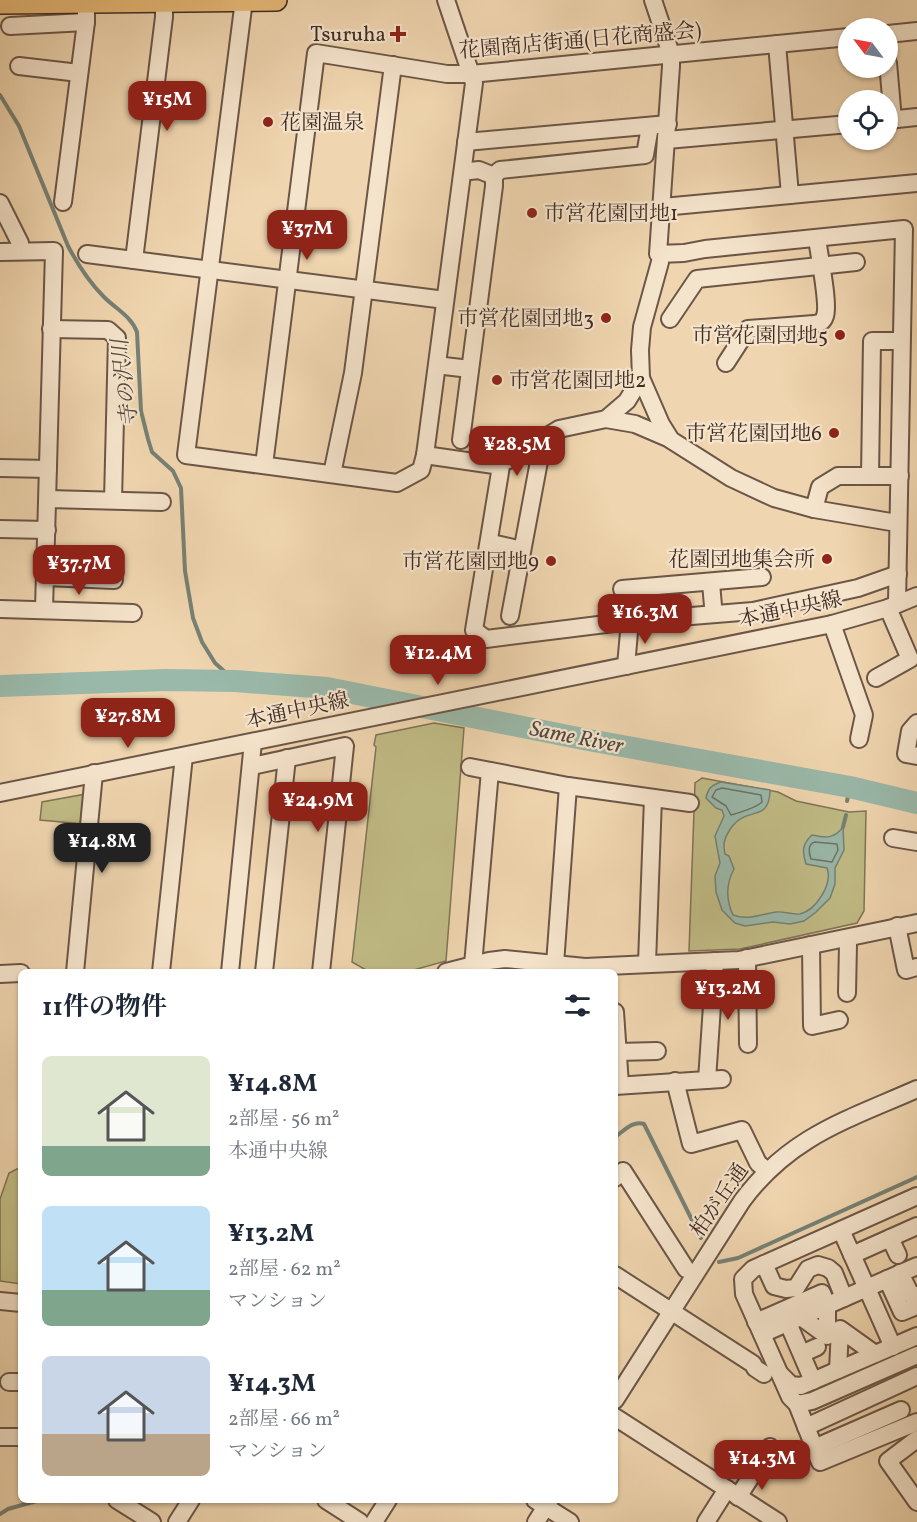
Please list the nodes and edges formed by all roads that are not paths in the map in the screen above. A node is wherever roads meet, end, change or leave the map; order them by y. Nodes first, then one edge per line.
1 (244, 0) edge
2 (276, 0) edge
3 (446, 0) edge
4 (653, 0) edge
5 (164, 2) junction
6 (0, 3) edge
7 (86, 12) junction
8 (10, 26) dead end
9 (917, 31) edge
10 (898, 33) edge
11 (838, 38) edge
12 (777, 44) junction
13 (671, 54) junction
14 (393, 64) junction
15 (19, 66) dead end
16 (79, 73) junction
17 (471, 74) junction
18 (917, 117) edge
19 (898, 119) edge
20 (838, 125) edge
21 (785, 130) junction
22 (649, 132) dead end
23 (667, 132) junction
24 (466, 142) junction
25 (470, 171) dead end
26 (494, 176) junction
27 (917, 183) edge
28 (790, 195) junction
29 (63, 202) dead end
30 (0, 203) edge
31 (663, 207) junction
32 (818, 245) dead end
33 (20, 251) junction
34 (0, 252) edge
35 (87, 254) dead end
36 (723, 255) dead end
37 (134, 260) junction
38 (660, 262) dead end
39 (856, 262) dead end
40 (821, 266) junction
41 (211, 270) junction
42 (724, 276) junction
43 (288, 279) junction
44 (364, 290) junction
45 (911, 291) edge
46 (445, 300) junction
47 (670, 320) dead end
48 (51, 329) junction
49 (896, 342) dead end
50 (726, 363) dead end
51 (444, 366) dead end
52 (470, 369) junction
53 (641, 378) junction
54 (606, 418) junction
55 (461, 440) dead end
56 (670, 440) junction
57 (535, 444) junction
58 (425, 455) junction
59 (508, 460) dead end
60 (264, 465) junction
61 (0, 468) edge
62 (48, 469) junction
63 (333, 474) junction
64 (870, 476) junction
65 (900, 476) junction
66 (48, 499) junction
67 (113, 500) junction
68 (162, 502) dead end
69 (814, 509) junction
70 (891, 522) dead end
71 (0, 529) edge
72 (47, 530) junction
73 (496, 544) dead end
74 (522, 550) junction
75 (898, 574) junction
76 (46, 577) junction
77 (762, 577) dead end
78 (114, 580) dead end
79 (711, 583) junction
80 (621, 589) dead end
81 (917, 596) edge
82 (892, 605) junction
83 (713, 606) dead end
84 (0, 609) edge
85 (44, 609) junction
86 (133, 613) dead end
87 (510, 616) dead end
88 (630, 621) junction
89 (832, 624) junction
90 (623, 667) junction
91 (876, 678) dead end
92 (917, 723) edge
93 (859, 739) dead end
94 (259, 741) junction
95 (184, 756) junction
96 (917, 756) edge
97 (287, 758) junction
98 (252, 766) junction
99 (470, 767) dead end
100 (490, 771) junction
101 (94, 773) junction
102 (568, 786) junction
103 (0, 793) edge
104 (653, 798) junction
105 (690, 803) dead end
106 (893, 838) dead end
107 (917, 842) edge
108 (917, 923) edge
109 (897, 926) junction
110 (848, 944) dead end
111 (811, 945) junction
112 (747, 958) junction
113 (715, 961) junction
114 (647, 963) junction
115 (473, 965) junction
116 (522, 966) edge
117 (558, 967) edge
118 (917, 968) edge
119 (75, 969) edge
120 (161, 969) edge
121 (230, 969) edge
122 (264, 969) edge
123 (321, 969) edge
124 (458, 969) edge
125 (612, 969) edge
126 (18, 973) edge
127 (0, 974) edge
128 (847, 993) dead end
129 (839, 1020) dead end
130 (748, 1044) dead end
131 (657, 1051) dead end
132 (618, 1052) joint
133 (675, 1081) junction
134 (618, 1085) edge
135 (917, 1089) edge
136 (766, 1171) junction
137 (618, 1175) edge
138 (917, 1196) edge
139 (917, 1226) edge
140 (841, 1230) junction
141 (891, 1238) junction
142 (852, 1255) junction
143 (898, 1255) dead end
144 (764, 1264) junction
145 (917, 1266) edge
146 (686, 1269) dead end
147 (893, 1276) junction
148 (618, 1277) edge
149 (867, 1288) junction
150 (917, 1295) edge
151 (844, 1298) junction
152 (0, 1301) edge
153 (18, 1303) edge
154 (827, 1305) junction
155 (917, 1306) edge
156 (672, 1311) junction
157 (795, 1320) junction
158 (759, 1328) junction
159 (917, 1336) edge
160 (893, 1347) junction
161 (875, 1354) junction
162 (917, 1355) edge
163 (838, 1370) junction
164 (772, 1375) junction
165 (917, 1376) edge
166 (816, 1380) junction
167 (891, 1388) junction
168 (618, 1395) edge
169 (872, 1397) junction
170 (797, 1404) junction
171 (618, 1419) edge
172 (812, 1424) junction
173 (911, 1424) edge
174 (859, 1429) junction
175 (0, 1437) edge
176 (18, 1437) edge
177 (770, 1447) dead end
178 (814, 1448) junction
179 (732, 1493) junction
180 (917, 1502) edge
181 (122, 1503) edge
182 (189, 1503) edge
183 (331, 1503) edge
184 (386, 1503) edge
185 (544, 1503) edge
186 (545, 1503) edge
187 (152, 1522) edge
188 (177, 1522) edge
189 (360, 1522) edge
190 (374, 1522) edge
191 (536, 1522) edge
192 (570, 1522) edge
193 (706, 1522) edge
194 (778, 1522) edge

1 - 2 main road
1 - 5 main road
1 - 41 street
3 - 17 street
4 - 13 street
5 - 7 main road
5 - 37 street
6 - 7 main road
7 - 8 street
7 - 16 street
9 - 10 street
11 - 12 street, 花園商店街通(日花商盛会)
12 - 13 street, 花園商店街通(日花商盛会)
12 - 21 street
13 - 17 street, 花園商店街通(日花商盛会)
13 - 23 street
14 - 17 street, 花園商店街通(日花商盛会)
14 - 43 street, 花園商店街通(日花商盛会)
14 - 44 street
15 - 16 street
16 - 29 street
17 - 24 street
18 - 19 street
20 - 21 street
21 - 23 street
21 - 28 street
22 - 26 street
23 - 24 street
23 - 31 street
24 - 46 street
25 - 26 street
26 - 52 street
27 - 28 street
28 - 31 street
30 - 33 street
31 - 45 street
32 - 40 street
33 - 34 street
33 - 48 street
35 - 37 street
36 - 42 street
37 - 41 street
38 - 53 street
39 - 40 street
40 - 42 street
40 - 50 street
41 - 43 street
41 - 60 street
42 - 47 street
43 - 44 street
43 - 60 street
44 - 46 street
44 - 63 street
45 - 65 street
46 - 58 street
48 - 62 street
48 - 67 street
49 - 64 street
51 - 52 street
52 - 55 street
53 - 54 street
53 - 56 street
54 - 56 street
54 - 57 street
56 - 69 street
57 - 59 street
57 - 74 street
58 - 63 street
58 - 88 street
60 - 63 street
61 - 62 street
62 - 66 street
64 - 65 street
64 - 69 street
65 - 75 street
66 - 67 street
66 - 72 street
67 - 68 street
69 - 70 street
71 - 72 street
72 - 76 street
73 - 74 street
74 - 87 street
75 - 82 street
75 - 88 street
76 - 78 street
76 - 85 street
77 - 79 street
79 - 80 street
79 - 83 street
81 - 82 street, 本通中央線
82 - 89 street, 本通中央線
82 - 91 street
84 - 85 street
85 - 86 street
88 - 90 street
89 - 90 street, 本通中央線
89 - 93 street
90 - 94 street, 本通中央線
92 - 96 street
94 - 95 street, 本通中央線
94 - 98 street
95 - 101 street, 本通中央線
95 - 120 street
97 - 98 street
97 - 122 street
97 - 123 street
98 - 121 street
99 - 100 street
100 - 102 street
100 - 115 street
101 - 103 street, 本通中央線
101 - 119 street
102 - 104 street
102 - 117 street
104 - 105 street
104 - 114 street
106 - 107 street
108 - 109 street
109 - 111 street
109 - 118 street
110 - 128 street
111 - 112 street
111 - 129 street
112 - 113 street
112 - 130 street
113 - 114 street
113 - 133 street
114 - 125 street
115 - 116 street
115 - 124 street
116 - 117 street
117 - 125 street
126 - 127 street
131 - 132 street
132 - 134 street
133 - 134 street
133 - 136 street
135 - 136 street, 柏が丘通
136 - 156 street, 柏が丘通
137 - 146 street
138 - 140 street
139 - 141 street
140 - 142 street
140 - 144 street
141 - 142 street
141 - 143 street
142 - 149 street
144 - 151 street
144 - 158 street
145 - 147 street
147 - 149 street
147 - 150 street
147 - 155 street
148 - 156 street
149 - 151 street
149 - 160 street
151 - 154 street
152 - 153 street
154 - 157 street
154 - 157 street
154 - 158 street
156 - 164 street
156 - 168 street, 柏が丘通
157 - 158 street
157 - 166 street
158 - 164 street
159 - 160 street
160 - 161 street
161 - 163 street
161 - 163 street
162 - 170 street
163 - 166 street
164 - 166 street
164 - 170 street
165 - 167 street
167 - 169 street
167 - 173 street
169 - 172 street
169 - 174 street
170 - 172 street
171 - 179 street
172 - 174 street
172 - 178 street
173 - 174 street
173 - 178 street
173 - 180 street
174 - 178 street
175 - 176 street
177 - 179 street
179 - 193 street
179 - 194 street
181 - 187 street
182 - 188 street
183 - 189 street
184 - 190 street
185 - 191 street
186 - 192 street

